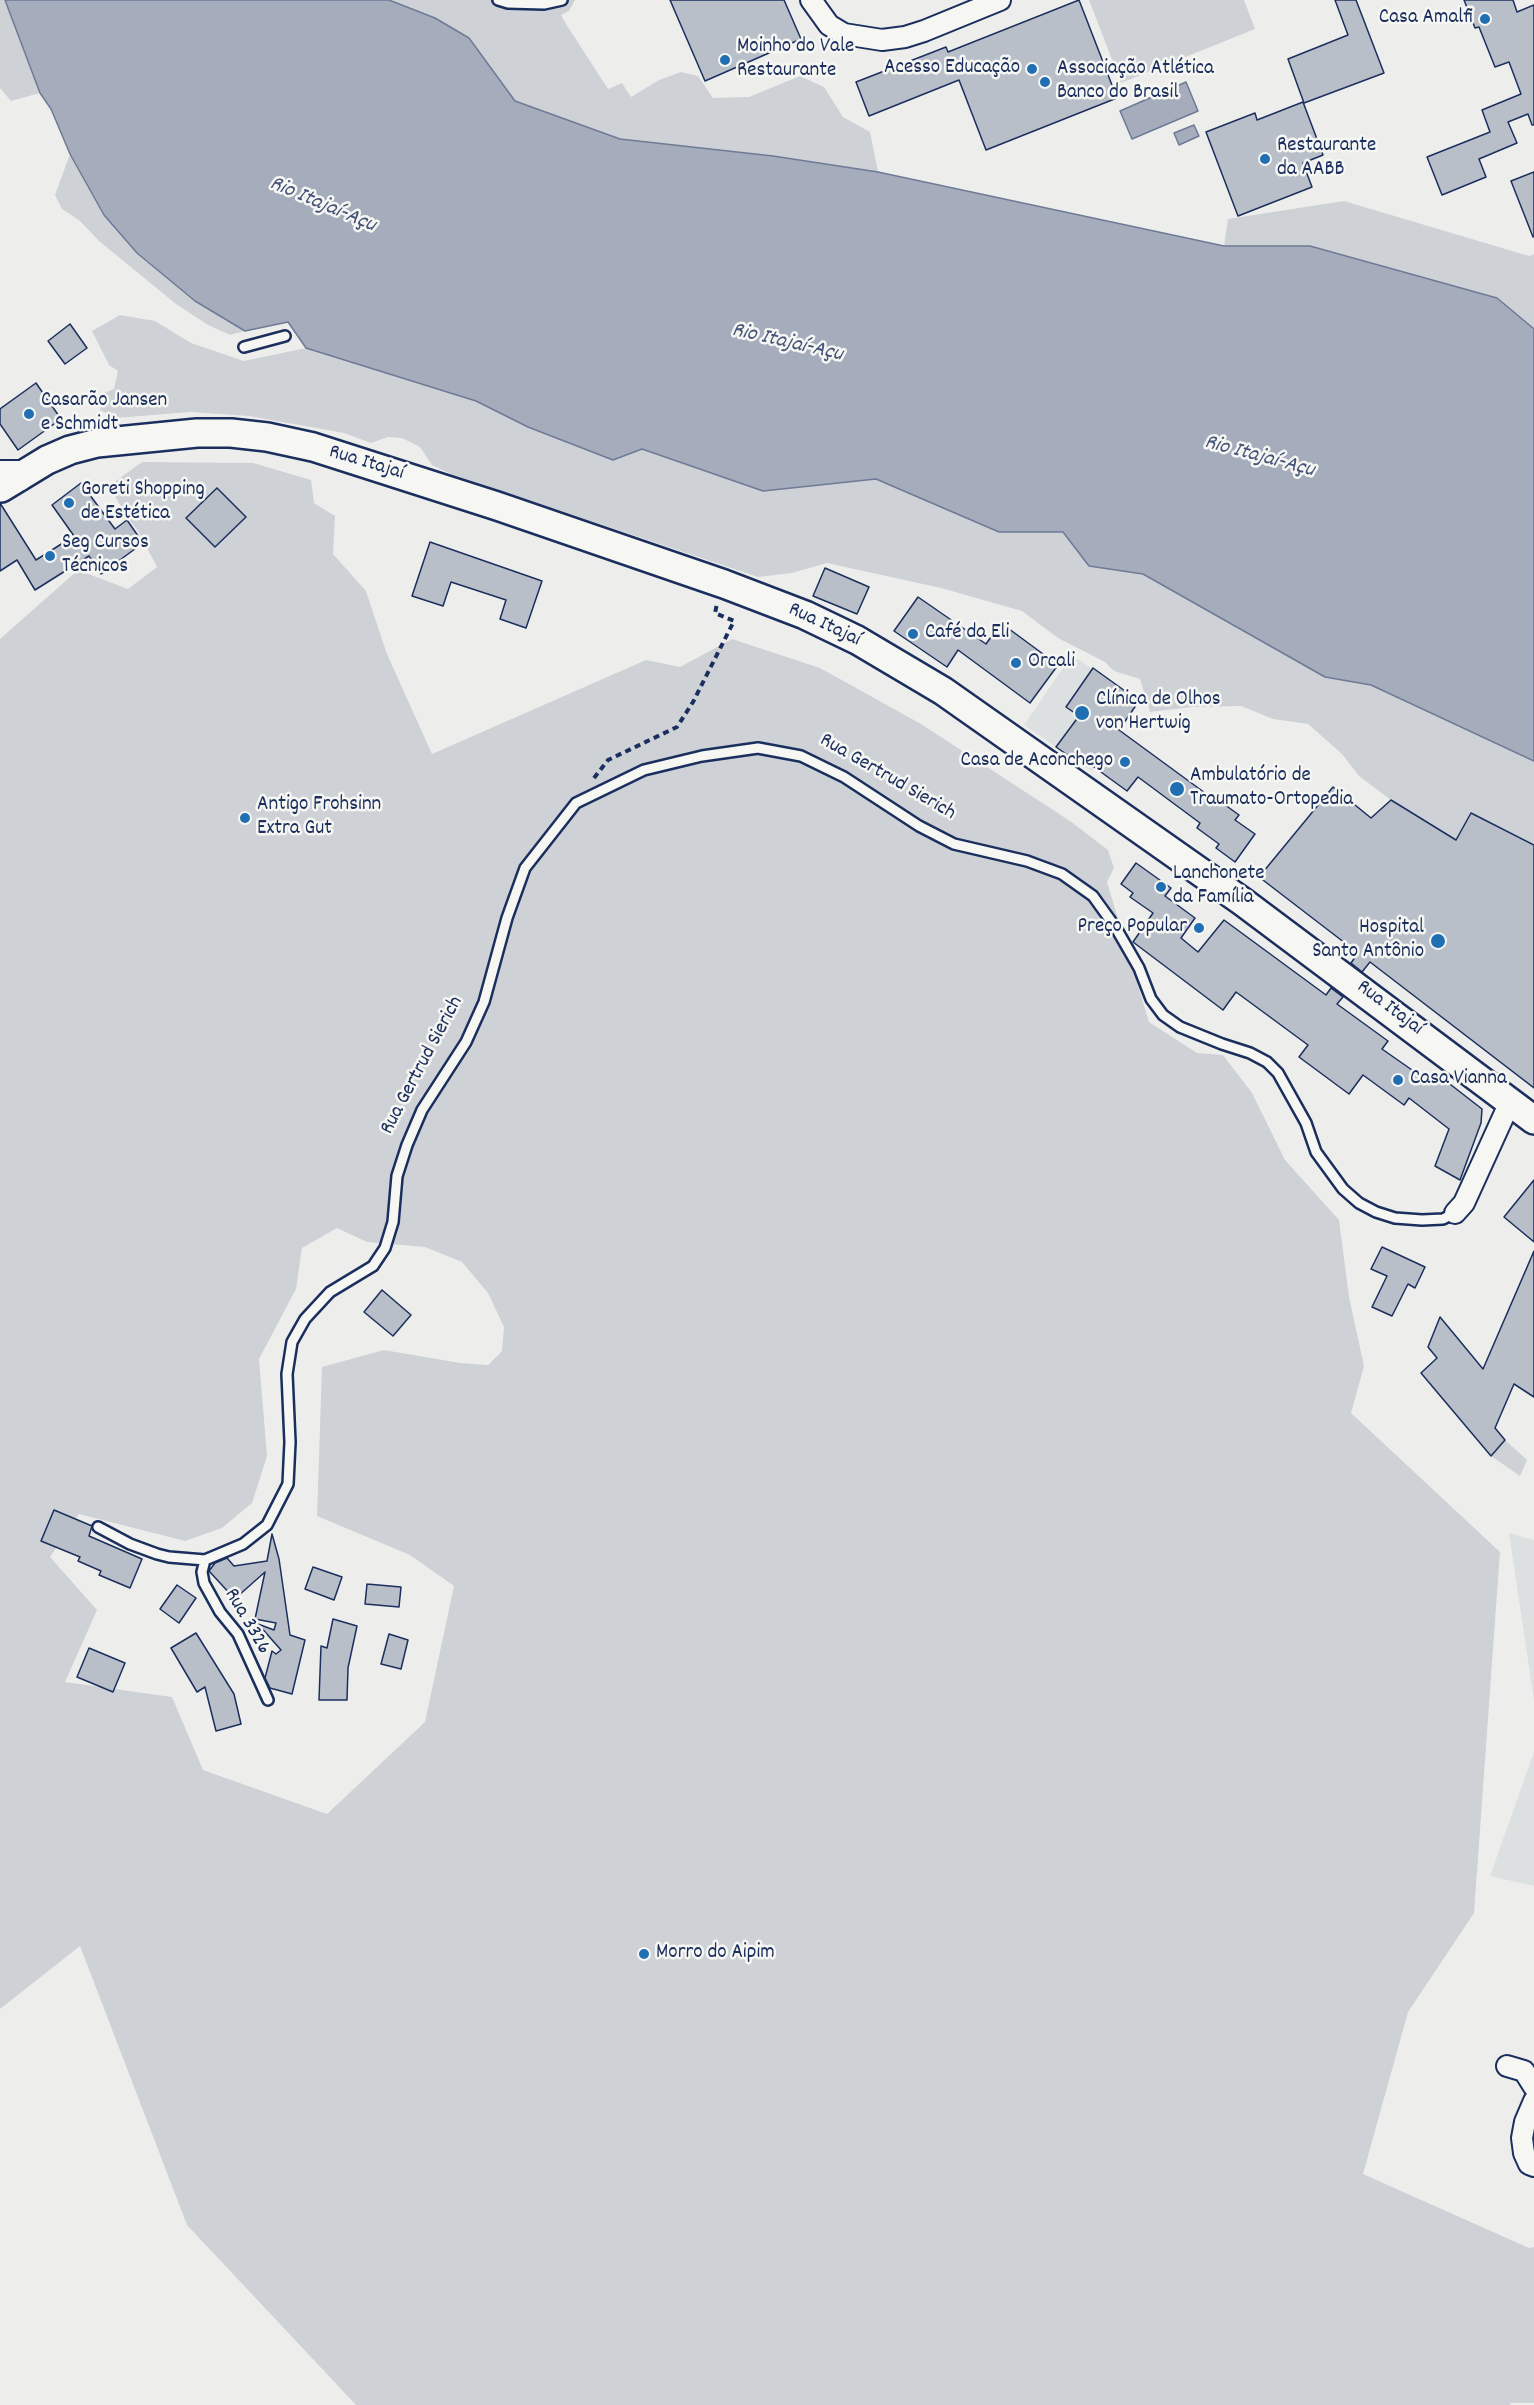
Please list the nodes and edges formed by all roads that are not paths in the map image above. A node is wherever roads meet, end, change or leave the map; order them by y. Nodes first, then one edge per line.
1 (498, 0) edge
2 (562, 0) edge
3 (811, 0) edge
4 (1000, 0) edge
5 (285, 336) dead end
6 (244, 347) dead end
7 (6, 480) edge
8 (1510, 1102) junction
9 (1534, 1120) edge
10 (1455, 1213) joint
11 (98, 1527) dead end
12 (205, 1560) junction
13 (267, 1700) dead end
14 (1507, 2066) dead end
15 (1534, 2087) edge
16 (1534, 2101) edge
17 (1534, 2166) edge

1 - 2 lane
3 - 4 street
5 - 6 lane
7 - 8 main road, Rua Itajaí
8 - 9 main road, Rua Itajaí
8 - 10 street, Rua Gertrud Sierich
10 - 12 lane, Rua Gertrud Sierich
11 - 12 lane, Rua Gertrud Sierich
12 - 13 lane, Rua 3326
14 - 15 street
16 - 17 street

